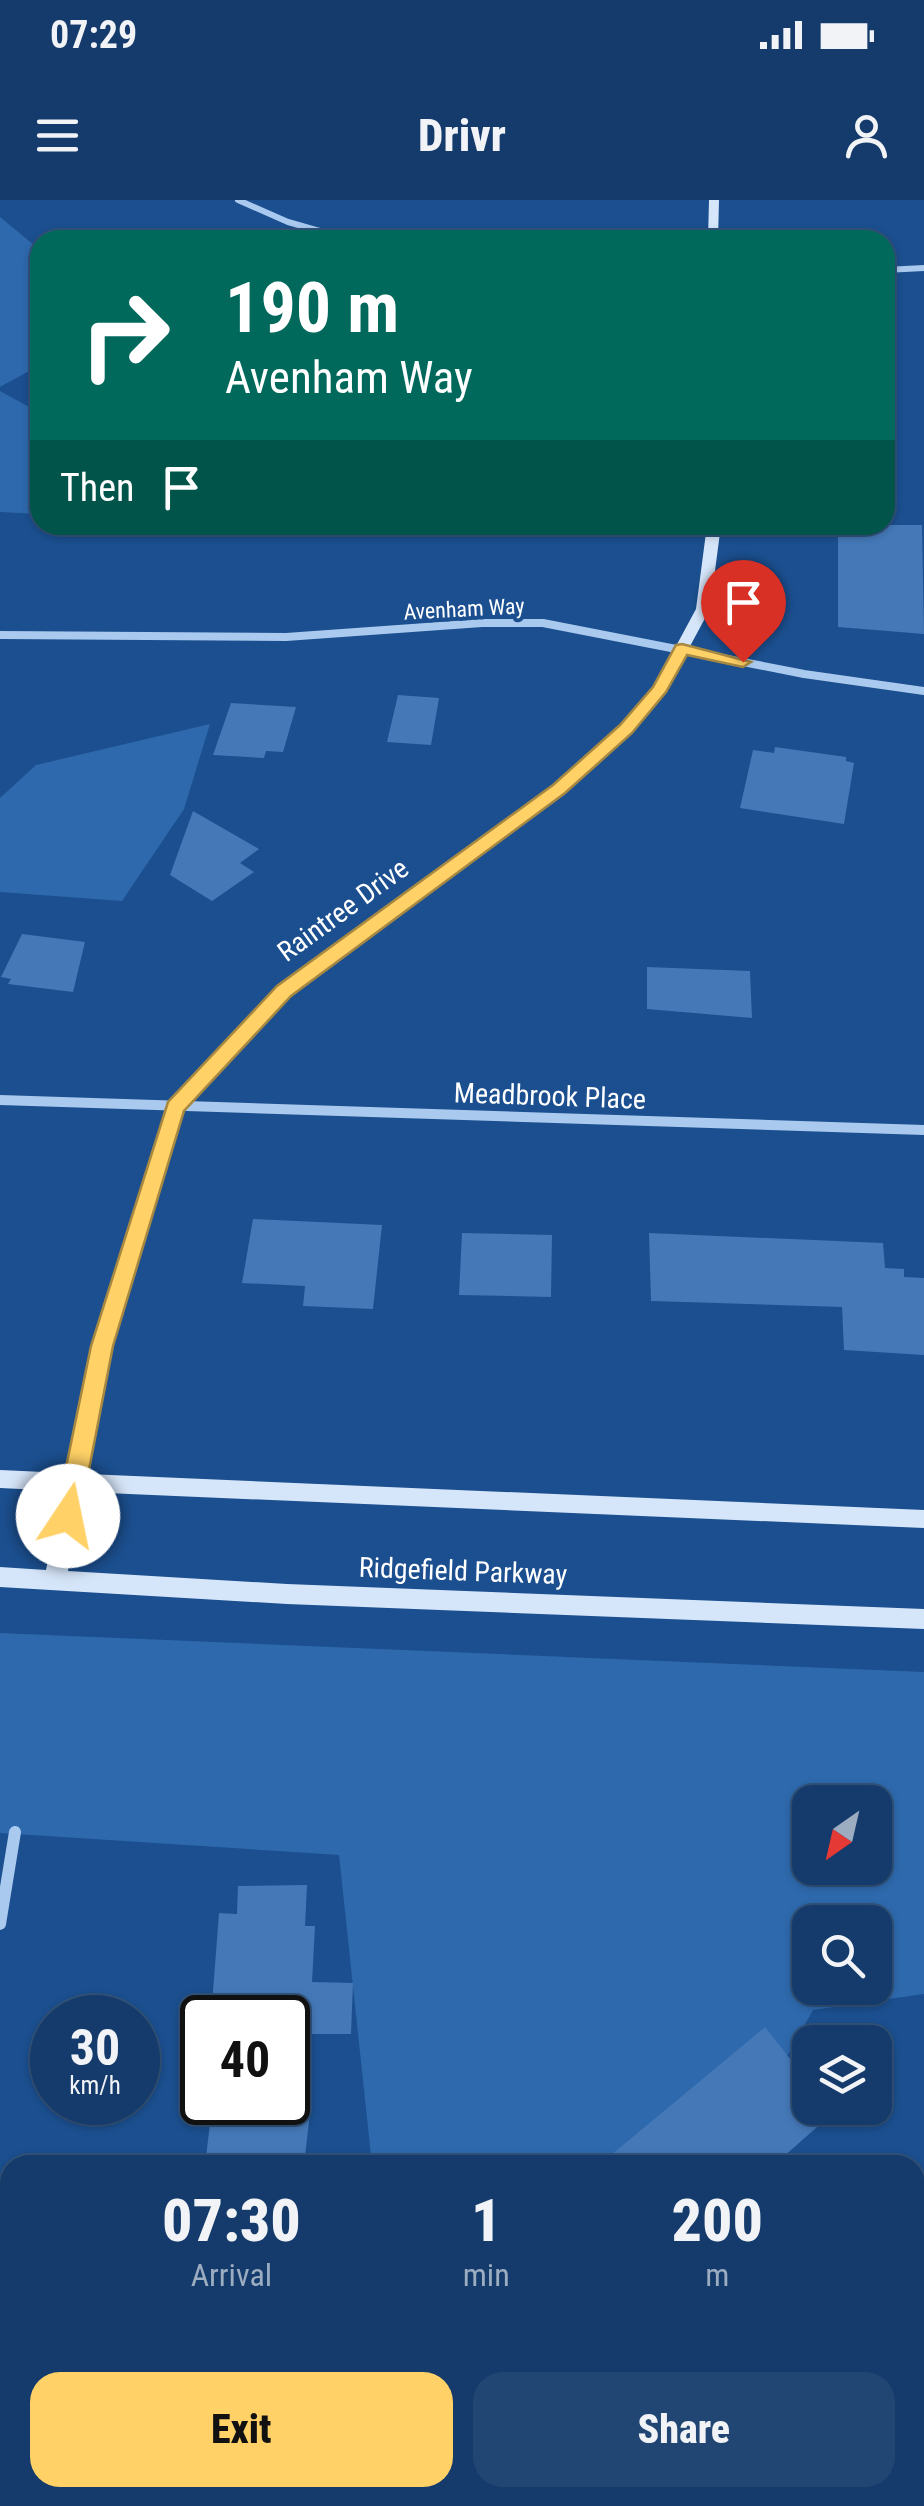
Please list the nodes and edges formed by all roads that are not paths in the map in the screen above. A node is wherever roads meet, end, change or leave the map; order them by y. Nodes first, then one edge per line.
1 (238, 200) edge
2 (714, 200) edge
3 (315, 230) edge
4 (713, 230) edge
5 (924, 268) edge
6 (895, 269) edge
7 (713, 535) edge
8 (0, 635) edge
9 (682, 649) junction
10 (924, 691) edge
11 (0, 1100) edge
12 (175, 1108) junction
13 (924, 1130) edge
14 (0, 1479) edge
15 (74, 1485) junction
16 (924, 1519) edge
17 (0, 1577) edge
18 (55, 1580) junction
19 (924, 1619) edge
20 (15, 1832) dead end
21 (0, 1924) edge

1 - 3 street
2 - 4 street
5 - 6 street
7 - 9 street, Raintree Drive
8 - 9 street, Avenham Way
9 - 10 street, Avenham Way
9 - 12 street, Raintree Drive
11 - 12 street, Meadbrook Place
12 - 13 street, Meadbrook Place
12 - 15 street, Raintree Drive
14 - 15 street
15 - 16 street
15 - 18 street, Raintree Drive
17 - 18 street, Ridgefield Parkway
18 - 19 street, Ridgefield Parkway
20 - 21 street

